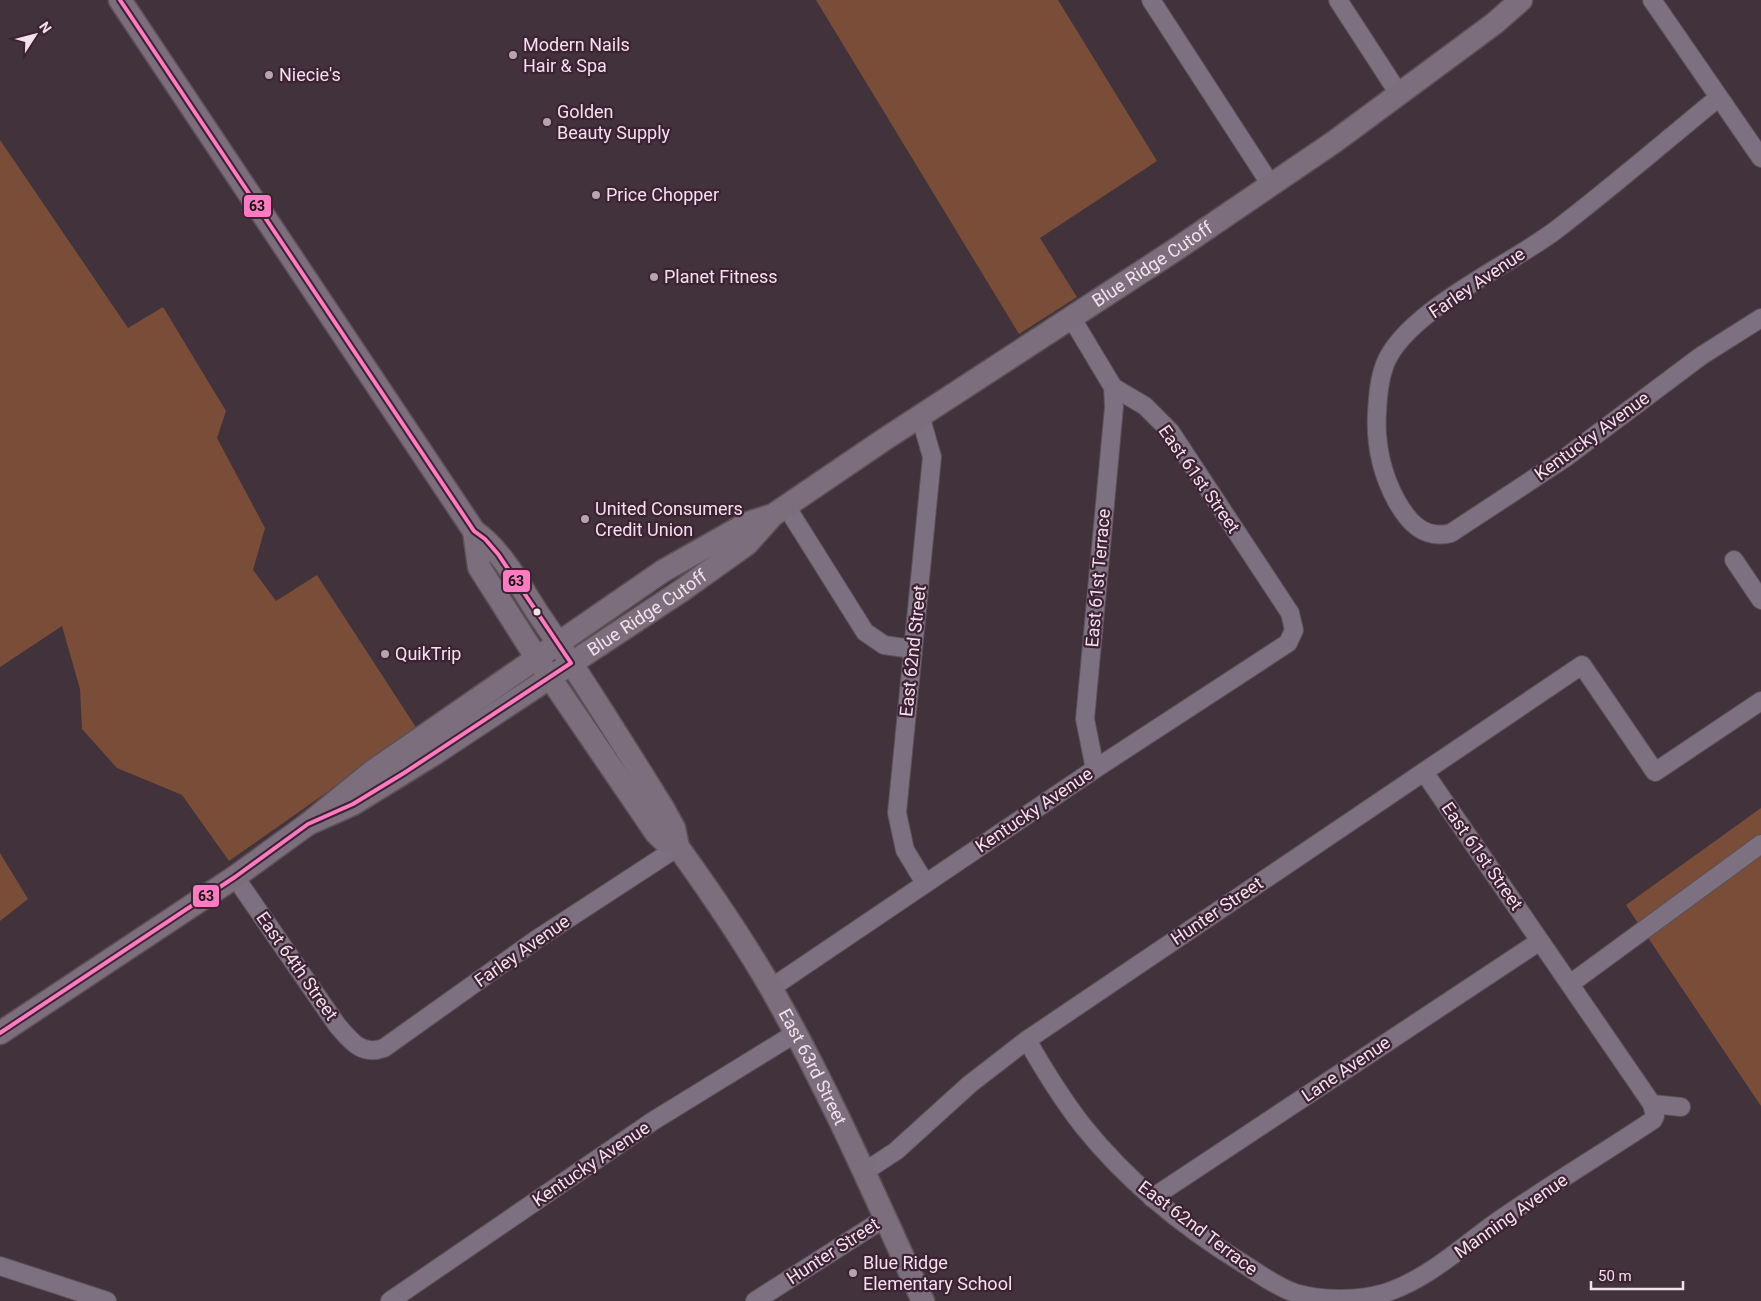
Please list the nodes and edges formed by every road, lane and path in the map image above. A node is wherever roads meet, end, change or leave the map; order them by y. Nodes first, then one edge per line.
1 (120, 0) edge
2 (1151, 0) edge
3 (1521, 0) edge
4 (1652, 0) edge
5 (1339, 1) edge
6 (1398, 94) junction
7 (1718, 98) junction
8 (1761, 158) edge
9 (1271, 185) junction
10 (1071, 317) junction
11 (1761, 318) edge
12 (1113, 387) junction
13 (920, 415) junction
14 (780, 511) junction
15 (1419, 529) joint
16 (474, 531) junction
17 (1734, 560) dead end
18 (1761, 600) edge
19 (1294, 630) joint
20 (558, 643) junction
21 (912, 649) junction
22 (536, 658) junction
23 (571, 663) junction
24 (550, 677) junction
25 (1761, 702) edge
26 (1094, 769) junction
27 (1424, 772) junction
28 (308, 824) junction
29 (1761, 844) edge
30 (678, 847) junction
31 (235, 877) junction
32 (925, 883) junction
33 (1540, 941) junction
34 (1570, 984) junction
35 (771, 988) junction
36 (0, 1033) edge
37 (796, 1034) junction
38 (1027, 1040) junction
39 (365, 1050) joint
40 (1652, 1104) junction
41 (1681, 1107) dead end
42 (864, 1172) junction
43 (1152, 1198) junction
44 (885, 1218) junction
45 (0, 1266) edge
46 (1344, 1299) joint
47 (106, 1301) edge
48 (390, 1301) edge
49 (755, 1301) edge
50 (923, 1301) edge

1 - 16 main road, East 63rd Street
2 - 9 street
3 - 6 main road, Blue Ridge Cutoff
4 - 7 street
5 - 6 street
6 - 9 main road, Blue Ridge Cutoff
7 - 8 street
7 - 15 street, Farley Avenue
9 - 10 main road, Blue Ridge Cutoff
10 - 12 street, East 61st Street
10 - 13 main road, Blue Ridge Cutoff
11 - 15 street, Kentucky Avenue
12 - 19 street, East 61st Street
12 - 26 street, East 61st Terrace
13 - 14 main road, Blue Ridge Cutoff
13 - 21 street, East 62nd Street
14 - 20 main road, Blue Ridge Cutoff
14 - 21 street
14 - 23 main road, Blue Ridge Cutoff
16 - 20 main road, East 63rd Street
16 - 22 main road, East 63rd Street
17 - 18 street
19 - 26 street, Kentucky Avenue
20 - 22 main road, Blue Ridge Cutoff
20 - 23 main road, East 63rd Street
21 - 32 street, East 62nd Street
22 - 24 main road, East 63rd Street
22 - 28 main road, Blue Ridge Cutoff
23 - 24 main road, Blue Ridge Cutoff
23 - 30 main road, East 63rd Street
24 - 28 main road, Blue Ridge Cutoff
24 - 30 main road, East 63rd Street
25 - 27 street, Hunter Street
26 - 32 street, Kentucky Avenue
27 - 33 street, East 61st Street
27 - 38 street, Hunter Street
28 - 31 main road, Blue Ridge Cutoff
29 - 34 street
30 - 35 main road, East 63rd Street
30 - 39 street, Farley Avenue
31 - 36 main road, Blue Ridge Cutoff
31 - 39 street, East 64th Street
32 - 35 street, Kentucky Avenue
33 - 34 street, East 61st Street
33 - 43 street, Lane Avenue
34 - 40 street
35 - 37 main road, East 63rd Street
37 - 42 main road, East 63rd Street
37 - 48 street, Kentucky Avenue
38 - 42 street, Hunter Street
38 - 43 street, East 62nd Terrace
40 - 41 street
40 - 46 street, Manning Avenue
42 - 44 main road, East 63rd Street
43 - 46 street, East 62nd Terrace
44 - 49 street, Hunter Street
44 - 50 main road, East 63rd Street
45 - 47 street

